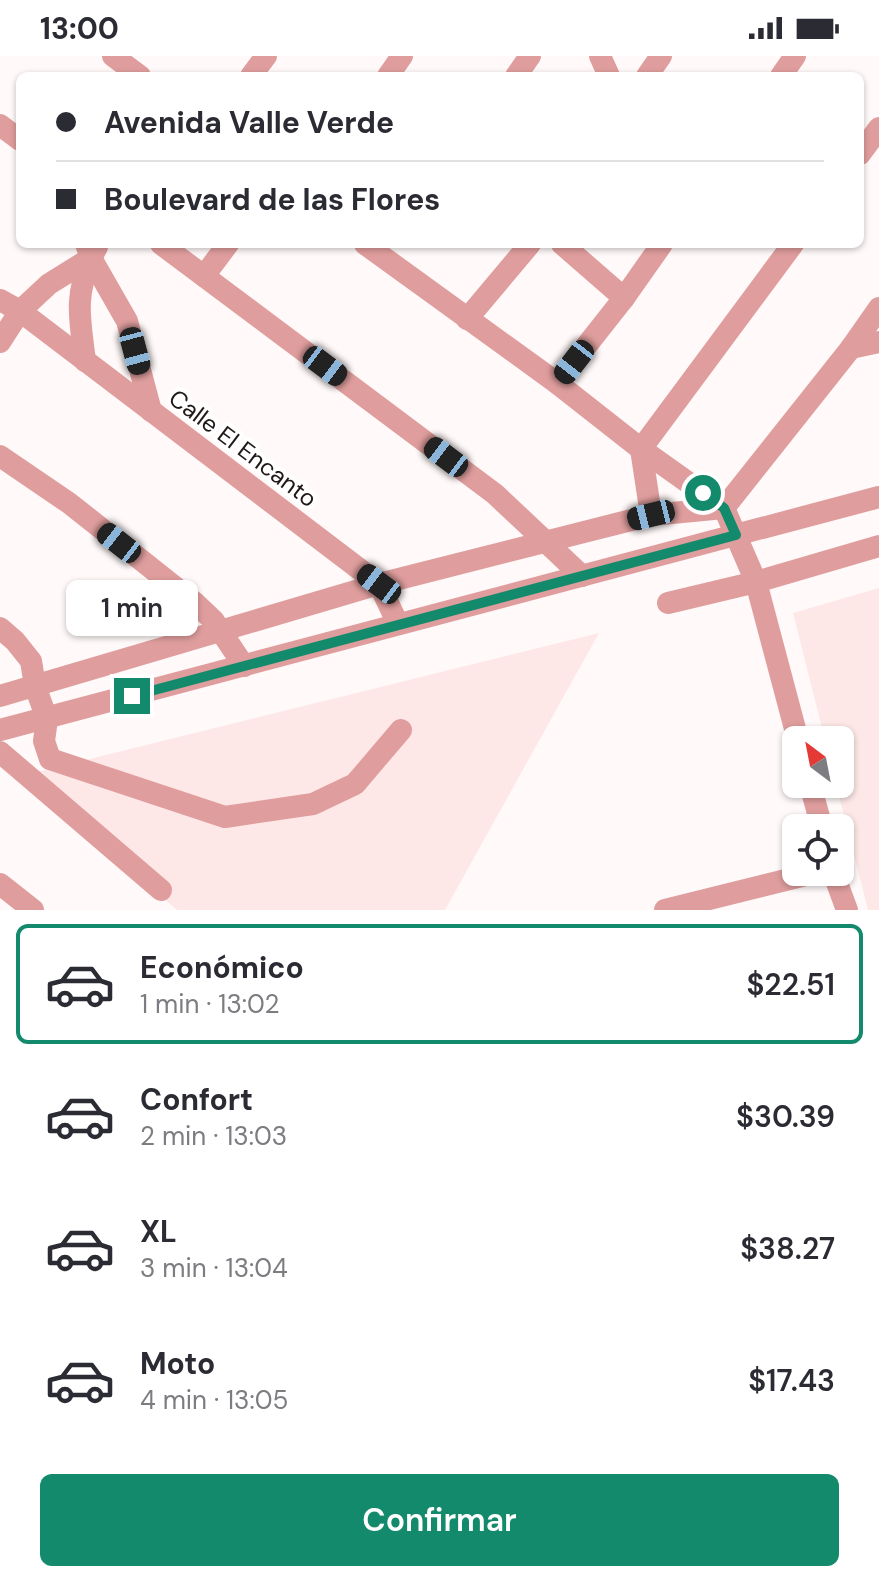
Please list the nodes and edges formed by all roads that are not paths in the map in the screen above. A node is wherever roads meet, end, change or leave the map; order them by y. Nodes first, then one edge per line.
1 (879, 128) edge
2 (864, 149) edge
3 (166, 248) edge
4 (225, 248) edge
5 (381, 248) edge
6 (527, 248) edge
7 (567, 248) edge
8 (659, 248) edge
9 (790, 248) edge
10 (92, 249) edge
11 (204, 276) junction
12 (624, 298) junction
13 (0, 300) edge
14 (879, 308) edge
15 (20, 311) junction
16 (467, 319) junction
17 (0, 342) edge
18 (879, 342) edge
19 (851, 348) junction
20 (85, 361) junction
21 (557, 383) junction
22 (151, 411) junction
23 (641, 449) junction
24 (0, 456) edge
25 (868, 500) edge
26 (724, 508) junction
27 (651, 515) junction
28 (879, 518) edge
29 (736, 535) junction
30 (545, 541) junction
31 (879, 546) edge
32 (582, 576) junction
33 (756, 582) junction
34 (379, 584) junction
35 (668, 603) dead end
36 (398, 624) junction
37 (0, 628) edge
38 (222, 631) junction
39 (244, 666) junction
40 (35, 686) junction
41 (0, 696) edge
42 (47, 719) junction
43 (794, 726) edge
44 (0, 730) edge
45 (401, 730) dead end
46 (0, 752) edge
47 (782, 881) edge
48 (0, 884) edge
49 (838, 886) edge
50 (161, 890) dead end
51 (33, 910) edge
52 (665, 910) edge
53 (847, 910) edge

1 - 2 street
3 - 11 street
4 - 11 street
5 - 16 street
6 - 16 street
7 - 12 street
8 - 12 street
9 - 23 street
10 - 15 street
10 - 20 street
10 - 22 street
11 - 30 street
12 - 21 street
13 - 15 street, Calle El Encanto
14 - 19 street
15 - 17 street
15 - 20 street, Calle El Encanto
16 - 21 street
18 - 19 street
19 - 26 street
20 - 22 street, Calle El Encanto
21 - 23 street
22 - 34 street, Calle El Encanto
23 - 26 street
23 - 27 street
24 - 38 street
25 - 28 street
25 - 29 street
26 - 27 street
26 - 29 street
27 - 30 street
29 - 32 street
29 - 33 street
30 - 32 street
30 - 34 street
31 - 33 street
32 - 36 street
33 - 35 street
33 - 43 street
34 - 36 street, Calle El Encanto
34 - 38 street
36 - 39 street
37 - 40 street
38 - 39 street
38 - 40 street
39 - 42 street
40 - 41 street
40 - 42 street
42 - 44 street
42 - 45 street
46 - 50 street
47 - 52 street
48 - 51 street
49 - 53 street

